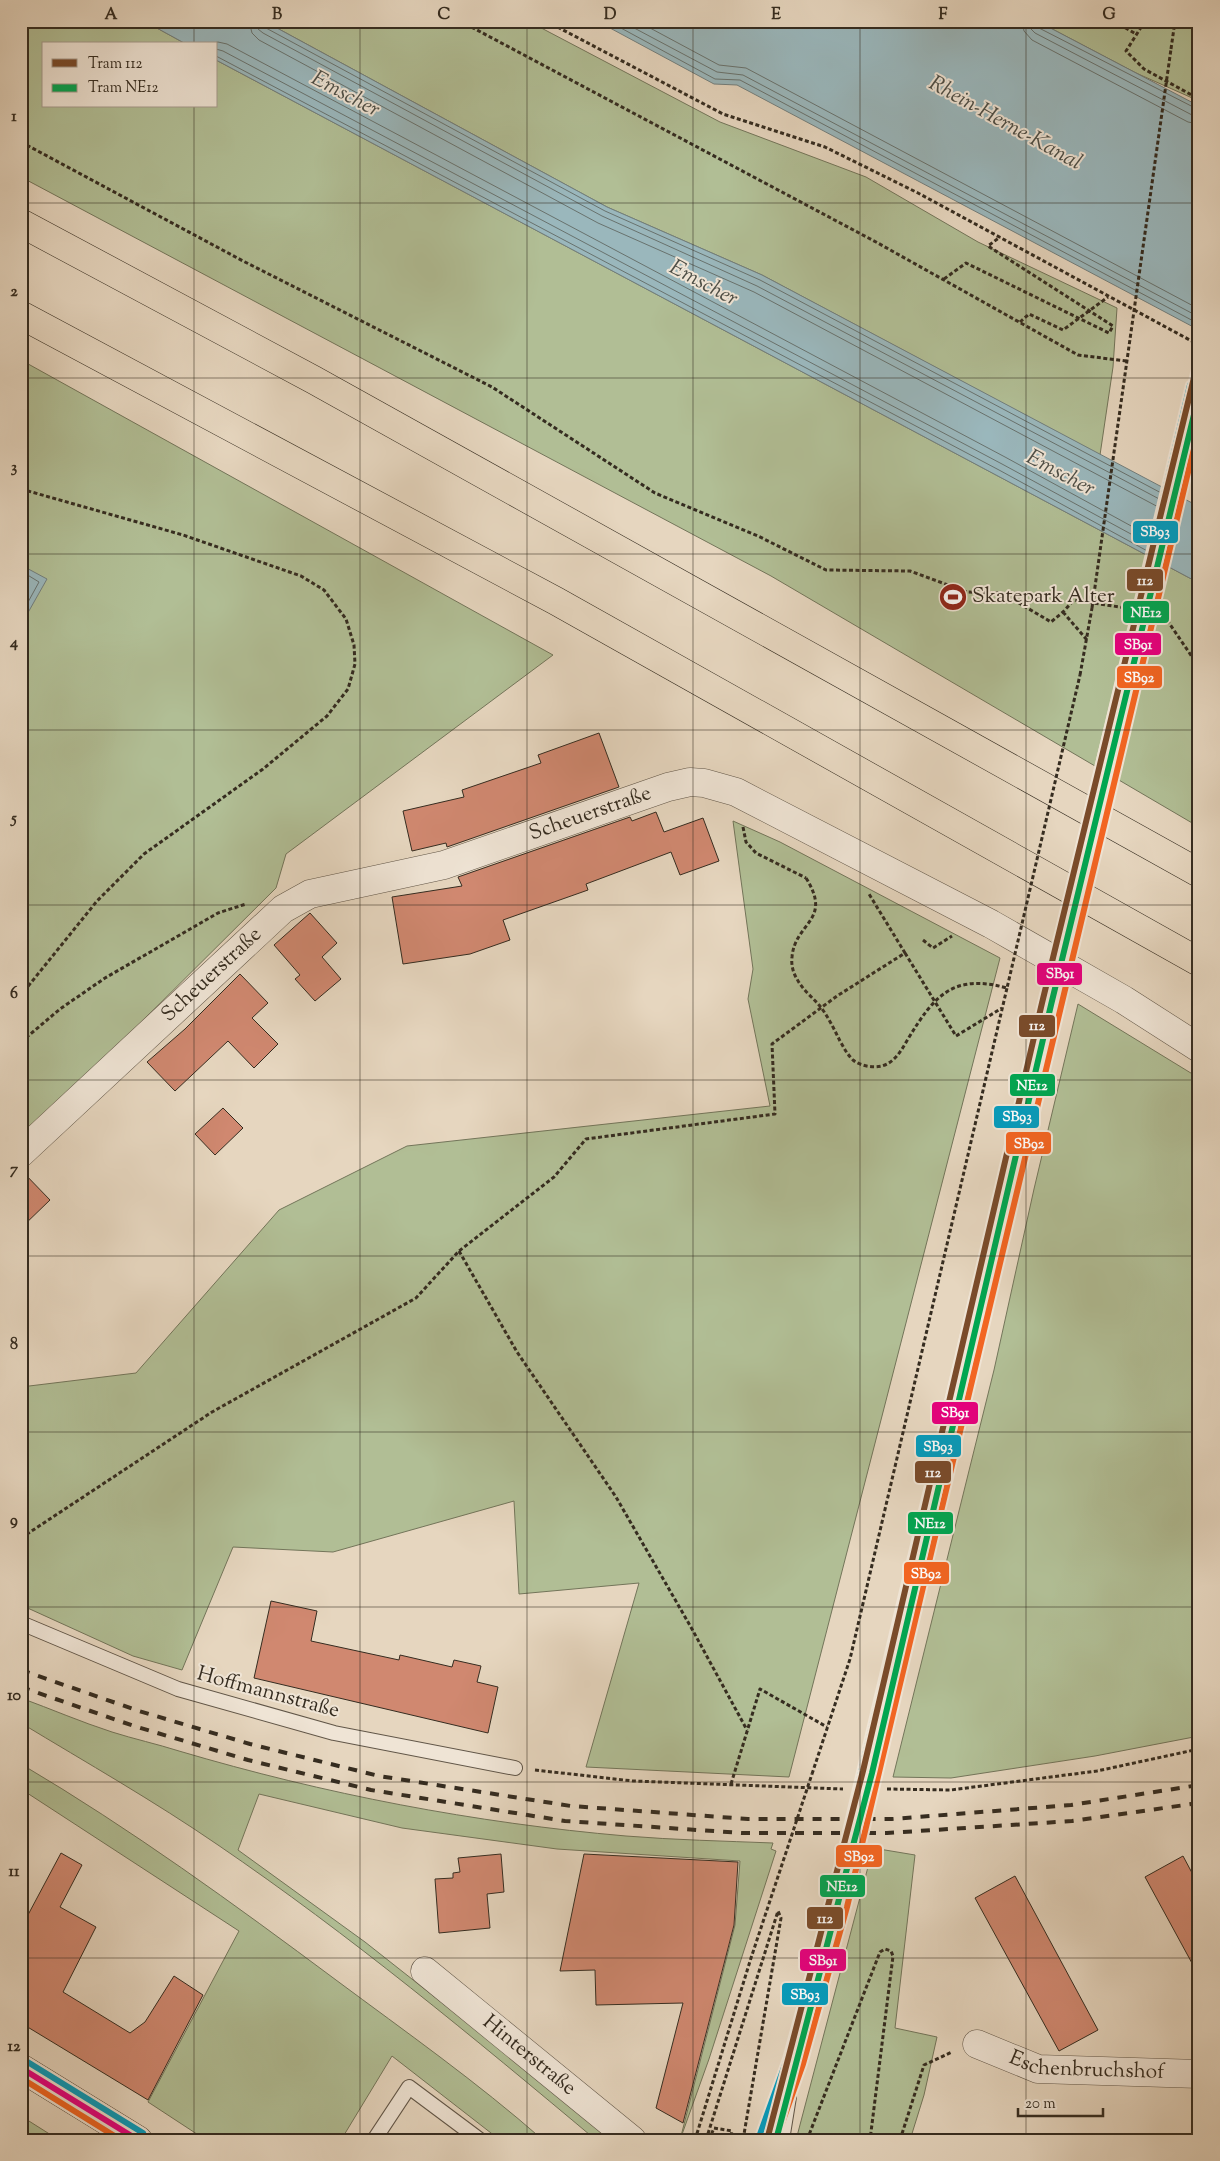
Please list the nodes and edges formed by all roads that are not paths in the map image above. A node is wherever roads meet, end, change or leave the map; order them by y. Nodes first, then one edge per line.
1 (21, 223) edge
2 (21, 315) edge
3 (1199, 387) edge
4 (1199, 873) edge
5 (1199, 962) edge
6 (1199, 1048) edge
7 (21, 1153) edge
8 (21, 1624) edge
9 (515, 1768) dead end
10 (425, 1971) dead end
11 (977, 2044) road end
12 (795, 2062) junction
13 (21, 2068) edge
14 (1199, 2074) edge
15 (138, 2140) edge
16 (374, 2140) edge
17 (480, 2140) edge
18 (632, 2140) edge
19 (767, 2140) edge
20 (782, 2140) edge

1 - 4 main road
2 - 5 main road
3 - 12 lane, bridge
6 - 7 street, Scheuerstraße
8 - 9 lane, Hoffmannstraße
10 - 18 street, Hinterstraße
11 - 14 street, Eschenbruchshof
12 - 19 lane
12 - 20 lane
13 - 15 main road
16 - 17 lane

